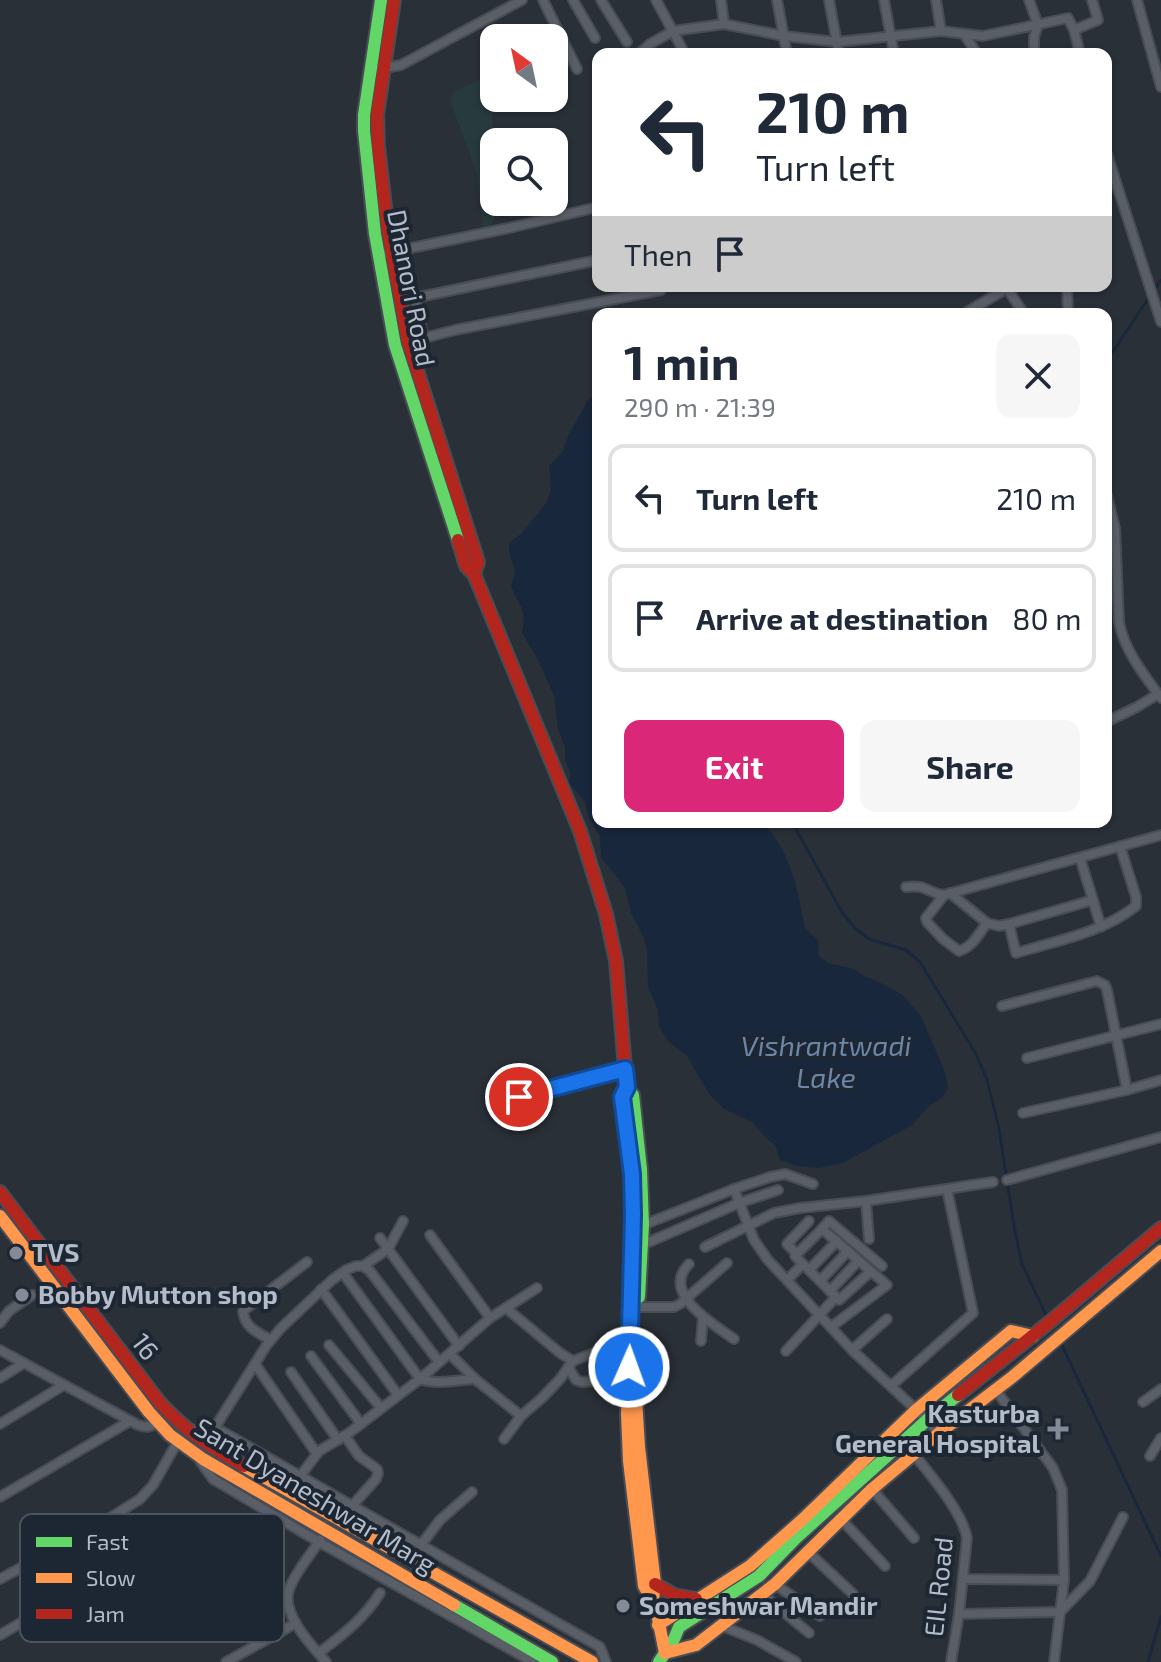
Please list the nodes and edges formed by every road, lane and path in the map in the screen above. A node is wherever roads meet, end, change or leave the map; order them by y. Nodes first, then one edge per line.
1 (381, 0) edge
2 (394, 0) edge
3 (522, 0) edge
4 (543, 0) edge
5 (573, 0) edge
6 (601, 0) edge
7 (656, 0) edge
8 (721, 0) edge
9 (777, 0) edge
10 (829, 0) edge
11 (884, 0) edge
12 (936, 0) edge
13 (1029, 0) edge
14 (1092, 0) edge
15 (1137, 0) edge
16 (724, 24) junction
17 (1038, 25) junction
18 (1074, 30) junction
19 (673, 31) junction
20 (941, 31) junction
21 (964, 34) junction
22 (891, 35) junction
23 (784, 36) junction
24 (595, 38) dead end
25 (627, 42) dead end
26 (837, 42) junction
27 (646, 48) edge
28 (682, 48) edge
29 (786, 48) edge
30 (838, 48) edge
31 (893, 48) edge
32 (973, 48) edge
33 (1034, 48) edge
34 (1078, 48) edge
35 (378, 69) junction
36 (577, 69) dead end
37 (1161, 87) edge
38 (1112, 187) edge
39 (592, 208) edge
40 (385, 253) junction
41 (592, 261) edge
42 (650, 292) edge
43 (1000, 292) edge
44 (415, 298) junction
45 (400, 301) junction
46 (974, 308) edge
47 (1161, 322) edge
48 (424, 338) junction
49 (408, 342) junction
50 (1112, 516) edge
51 (1112, 571) edge
52 (1117, 571) junction
53 (474, 574) junction
54 (1159, 696) edge
55 (1112, 719) edge
56 (1161, 835) edge
57 (1120, 846) junction
58 (1080, 858) junction
59 (906, 887) dead end
60 (947, 894) junction
61 (1093, 900) junction
62 (987, 923) junction
63 (1009, 924) junction
64 (1101, 927) junction
65 (1002, 1006) dead end
66 (1161, 1024) edge
67 (1116, 1035) junction
68 (1027, 1058) dead end
69 (625, 1069) junction
70 (1161, 1080) edge
71 (627, 1087) junction
72 (1127, 1090) junction
73 (492, 1104) dead end
74 (1023, 1113) dead end
75 (1161, 1137) edge
76 (1007, 1180) dead end
77 (993, 1182) dead end
78 (813, 1184) dead end
79 (734, 1189) junction
80 (947, 1189) junction
81 (778, 1190) dead end
82 (0, 1192) edge
83 (866, 1201) junction
84 (739, 1203) junction
85 (0, 1216) edge
86 (403, 1221) dead end
87 (809, 1221) dead end
88 (643, 1225) junction
89 (748, 1226) junction
90 (1161, 1228) edge
91 (822, 1229) junction
92 (430, 1235) dead end
93 (380, 1238) dead end
94 (869, 1239) dead end
95 (837, 1241) junction
96 (642, 1245) junction
97 (705, 1247) dead end
98 (388, 1249) junction
99 (848, 1251) junction
100 (1161, 1251) edge
101 (797, 1254) junction
102 (858, 1261) junction
103 (307, 1262) dead end
104 (727, 1263) dead end
105 (689, 1264) dead end
106 (363, 1266) junction
107 (882, 1266) dead end
108 (636, 1267) junction
109 (806, 1267) junction
110 (870, 1272) junction
111 (343, 1273) junction
112 (787, 1280) junction
113 (820, 1281) junction
114 (537, 1288) dead end
115 (321, 1289) junction
116 (833, 1294) junction
117 (32, 1295) dead end
118 (687, 1300) junction
119 (639, 1307) junction
120 (506, 1308) junction
121 (1062, 1312) junction
122 (819, 1314) junction
123 (703, 1317) junction
124 (490, 1318) junction
125 (887, 1319) dead end
126 (0, 1323) edge
127 (1074, 1325) junction
128 (831, 1327) junction
129 (1037, 1332) junction
130 (630, 1339) junction
131 (734, 1339) dead end
132 (271, 1340) junction
133 (701, 1341) dead end
134 (329, 1345) dead end
135 (459, 1346) junction
136 (0, 1350) edge
137 (852, 1350) junction
138 (786, 1351) dead end
139 (450, 1354) junction
140 (311, 1356) dead end
141 (439, 1362) junction
142 (24, 1363) junction
143 (255, 1364) junction
144 (570, 1364) junction
145 (136, 1371) junction
146 (291, 1372) dead end
147 (0, 1378) edge
148 (420, 1379) junction
149 (475, 1379) junction
150 (611, 1379) dead end
151 (125, 1380) junction
152 (64, 1385) junction
153 (891, 1386) junction
154 (995, 1389) junction
155 (1161, 1389) edge
156 (398, 1395) junction
157 (1143, 1402) dead end
158 (381, 1408) junction
159 (916, 1410) junction
160 (169, 1413) junction
161 (521, 1416) junction
162 (927, 1420) junction
163 (130, 1421) junction
164 (157, 1422) junction
165 (0, 1424) edge
166 (361, 1424) junction
167 (214, 1429) junction
168 (187, 1430) junction
169 (939, 1433) junction
170 (342, 1438) junction
171 (1161, 1438) edge
172 (504, 1439) dead end
173 (178, 1441) junction
174 (903, 1442) junction
175 (195, 1453) junction
176 (317, 1454) junction
177 (914, 1454) junction
178 (1150, 1456) dead end
179 (299, 1476) junction
180 (872, 1489) junction
181 (289, 1491) junction
182 (472, 1492) dead end
183 (0, 1497) edge
184 (350, 1505) junction
185 (115, 1514) edge
186 (272, 1514) edge
187 (336, 1517) junction
188 (1123, 1517) dead end
189 (841, 1519) junction
190 (284, 1521) edge
191 (326, 1530) junction
192 (914, 1538) dead end
193 (319, 1542) junction
194 (421, 1545) junction
195 (808, 1552) junction
196 (885, 1566) dead end
197 (20, 1568) edge
198 (0, 1579) edge
199 (963, 1579) junction
200 (1064, 1580) junction
201 (655, 1584) junction
202 (775, 1584) junction
203 (380, 1593) dead end
204 (762, 1594) junction
205 (853, 1594) dead end
206 (697, 1599) junction
207 (653, 1600) junction
208 (1060, 1612) junction
209 (959, 1614) junction
210 (820, 1616) dead end
211 (20, 1623) edge
212 (296, 1623) junction
213 (658, 1625) junction
214 (721, 1625) junction
215 (284, 1630) edge
216 (809, 1633) dead end
217 (0, 1635) edge
218 (262, 1642) edge
219 (319, 1653) junction
220 (663, 1658) edge
221 (226, 1662) edge
222 (326, 1662) edge
223 (533, 1662) edge
224 (552, 1662) edge
225 (592, 1662) edge
226 (606, 1662) edge
227 (646, 1662) edge
228 (796, 1662) edge
229 (951, 1662) edge
230 (1054, 1662) edge

1 - 35 main road, Dhanori Road
2 - 35 main road, Dhanori Road
3 - 35 street
4 - 36 street
5 - 24 street
6 - 25 street
7 - 19 street
8 - 16 street
9 - 23 street
10 - 26 street
11 - 22 street
12 - 20 street
13 - 17 street
14 - 18 street
15 - 37 street
16 - 19 street
16 - 23 street
17 - 18 street
17 - 21 street
17 - 33 street
18 - 34 street
19 - 27 street
19 - 28 street
20 - 21 street
20 - 22 street
21 - 32 street
22 - 26 street
22 - 31 street
23 - 26 street
23 - 29 street
26 - 30 street
35 - 40 main road, Dhanori Road
38 - 47 street
39 - 40 street
40 - 45 main road, Dhanori Road
40 - 53 main road, Dhanori Road
41 - 44 street
42 - 48 street
43 - 46 street
44 - 45 street
44 - 48 street
45 - 49 main road, Dhanori Road
48 - 49 street
49 - 53 main road, Dhanori Road
50 - 52 street
51 - 52 street
52 - 54 street
53 - 69 main road, Dhanori Road
54 - 55 street
56 - 57 street
57 - 58 street
57 - 64 street
58 - 60 street
58 - 61 street
59 - 60 street
60 - 62 street
60 - 62 street
61 - 63 street
61 - 64 street
62 - 63 street
63 - 64 street
65 - 67 street
66 - 67 street
67 - 68 street
67 - 72 street
69 - 71 main road, Dhanori Road
69 - 73 street
70 - 72 street
71 - 88 main road
71 - 108 main road
72 - 74 street
75 - 76 street
77 - 80 street
78 - 79 street
79 - 84 street
79 - 88 street
80 - 83 street
80 - 153 street
81 - 84 street
82 - 145 main road, 16
83 - 89 street
83 - 94 street
84 - 89 street
84 - 96 street
85 - 151 main road, Sant Dyaneshwar Marg
86 - 98 street
87 - 101 street
88 - 96 main road
89 - 97 street
89 - 112 street
90 - 121 main road
91 - 95 street
91 - 101 street
91 - 107 street
92 - 124 street
93 - 98 street
95 - 99 street
95 - 109 street
96 - 108 main road
98 - 106 street
98 - 135 street
99 - 102 street
99 - 113 street
100 - 127 main road
101 - 109 street
102 - 110 street
102 - 116 street
103 - 132 street
104 - 118 street
105 - 118 street
106 - 111 street
106 - 141 street
108 - 119 main road
108 - 130 main road
109 - 112 street
109 - 113 street
110 - 116 street
110 - 128 street
111 - 115 street
111 - 148 street
112 - 122 street
113 - 116 street
114 - 120 street
115 - 132 street
115 - 156 street
116 - 122 street
117 - 126 street
118 - 119 street
118 - 123 street
119 - 201 main road
120 - 124 street
120 - 144 street
121 - 127 main road
121 - 129 main road
122 - 128 street
122 - 138 street
123 - 131 street
123 - 133 street
124 - 135 street
125 - 137 street
127 - 154 main road
128 - 137 street
129 - 159 main road
129 - 162 main road
130 - 144 street
130 - 207 main road
132 - 143 street
134 - 158 street
135 - 139 street
136 - 142 street
137 - 153 street
139 - 141 street
139 - 149 street
140 - 166 street
141 - 148 street
142 - 147 street
142 - 152 street
143 - 167 street
143 - 176 street
144 - 150 street
144 - 161 street
145 - 151 main road
145 - 160 main road, 16
146 - 170 street
148 - 149 street
148 - 156 street
149 - 161 street
151 - 164 main road, Sant Dyaneshwar Marg
152 - 163 street
152 - 165 street
153 - 159 street
154 - 169 main road
154 - 200 street
155 - 157 street
156 - 158 street
158 - 166 street
159 - 162 street
159 - 206 main road
160 - 164 street
160 - 168 main road, 16
161 - 172 street
162 - 169 street
162 - 174 main road
163 - 164 street
163 - 183 street
164 - 173 main road, Sant Dyaneshwar Marg
166 - 170 street
167 - 168 street
167 - 179 street
168 - 181 main road, 16
169 - 177 main road
170 - 176 street
170 - 184 street
171 - 178 street
173 - 175 main road, Sant Dyaneshwar Marg
173 - 185 street
174 - 177 street, EIL Road
174 - 220 main road
175 - 186 street
175 - 191 main road, Sant Dyaneshwar Marg
176 - 179 street
177 - 180 main road
177 - 199 street, EIL Road
179 - 181 street
179 - 184 street
180 - 189 main road
180 - 192 street
181 - 187 main road, Sant Dyaneshwar Marg
182 - 194 street
184 - 187 street
184 - 194 street
187 - 225 main road, Sant Dyaneshwar Marg
188 - 208 street
189 - 195 main road
189 - 196 street
190 - 193 street
191 - 193 street
191 - 224 main road, Sant Dyaneshwar Marg
193 - 212 street
193 - 223 street
194 - 226 street
195 - 202 main road
195 - 205 street
197 - 198 street
199 - 200 street
199 - 209 street, EIL Road
200 - 208 street
201 - 206 main road
201 - 207 main road
202 - 204 main road
202 - 210 street
203 - 219 street
204 - 214 main road
204 - 216 street
206 - 213 main road
207 - 213 main road
208 - 209 street
208 - 230 street
209 - 229 street, EIL Road
211 - 217 street
212 - 215 street
212 - 219 street
213 - 220 main road
214 - 220 main road
214 - 228 street
218 - 221 street
219 - 222 street
220 - 227 main road

